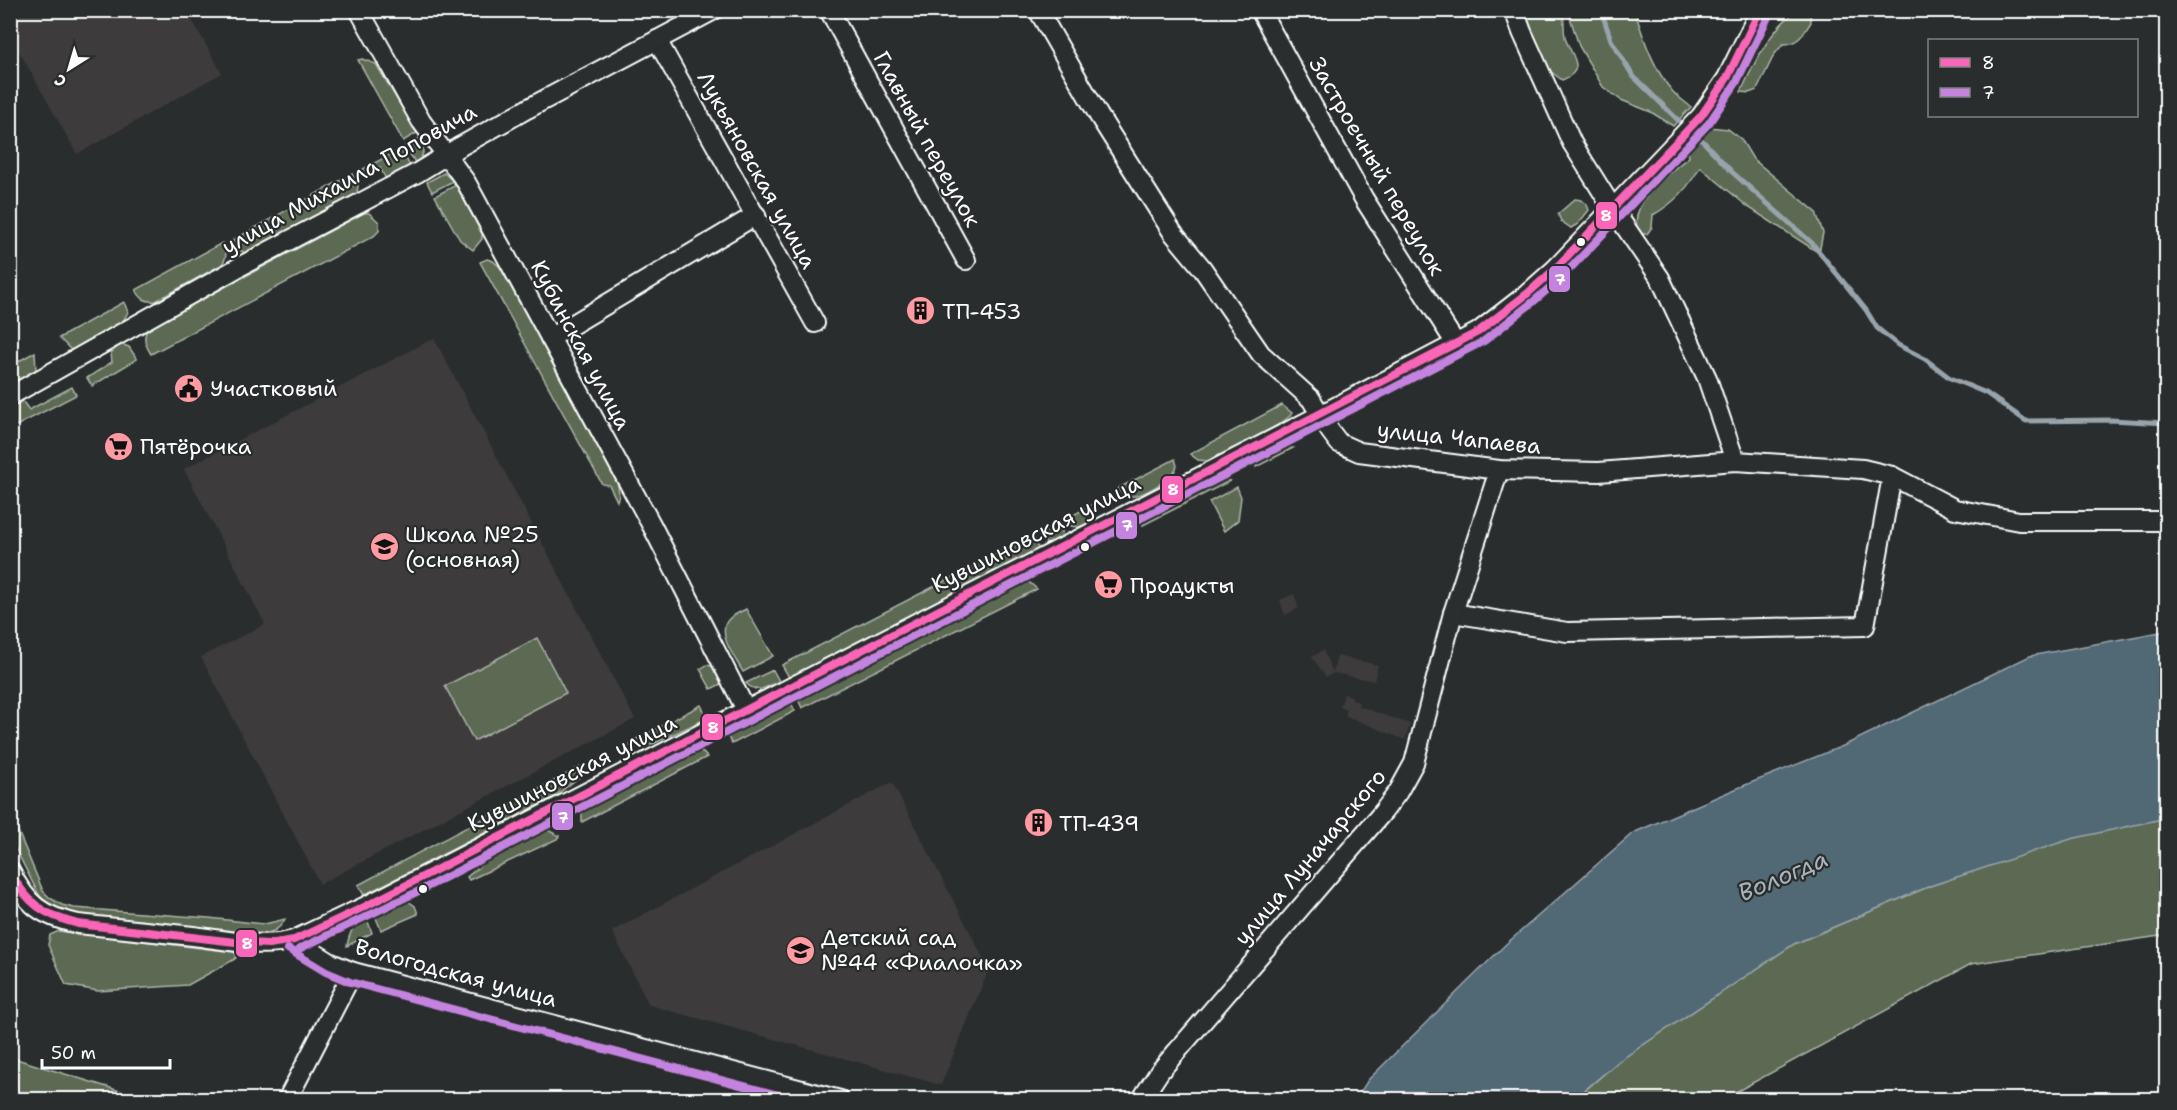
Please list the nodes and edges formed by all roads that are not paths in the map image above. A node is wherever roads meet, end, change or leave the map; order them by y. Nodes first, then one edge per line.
1 (359, 10) edge
2 (714, 10) edge
3 (829, 10) edge
4 (1038, 10) edge
5 (1260, 10) edge
6 (1514, 10) edge
7 (1756, 12) edge
8 (657, 40) junction
9 (447, 156) junction
10 (1612, 209) junction
11 (756, 215) junction
12 (966, 260) dead end
13 (815, 323) dead end
14 (550, 338) junction
15 (1456, 344) junction
16 (10, 396) edge
17 (1320, 415) junction
18 (1735, 461) junction
19 (1499, 470) junction
20 (1892, 476) junction
21 (2166, 521) edge
22 (1454, 613) junction
23 (746, 710) junction
24 (10, 871) edge
25 (294, 940) junction
26 (353, 972) junction
27 (287, 1100) edge
28 (840, 1100) edge
29 (1142, 1100) edge

1 - 9 street, Кубинская улица
2 - 8 street, улица Михаила Поповича
3 - 12 street, Главный переулок
4 - 17 street, улица Чапаева
5 - 15 street, Застроечный переулок
6 - 10 street
7 - 10 street, Кувшиновская улица
8 - 9 street, улица Михаила Поповича
8 - 11 street, Лукьяновская улица
9 - 14 street, Кубинская улица
9 - 16 street, улица Михаила Поповича
10 - 15 street, Кувшиновская улица
10 - 18 street
11 - 13 street, Лукьяновская улица
11 - 14 street
14 - 23 street, Кубинская улица
15 - 17 street, Кувшиновская улица
17 - 19 street, улица Чапаева
17 - 23 street, Кувшиновская улица
18 - 19 street, улица Чапаева
18 - 20 street, улица Чапаева
19 - 22 street, улица Луначарского
20 - 21 street, улица Чапаева
20 - 22 street
22 - 29 street, улица Луначарского
23 - 25 street, Кувшиновская улица
24 - 25 street
25 - 26 street, Вологодская улица
26 - 27 street
26 - 28 street, Вологодская улица

